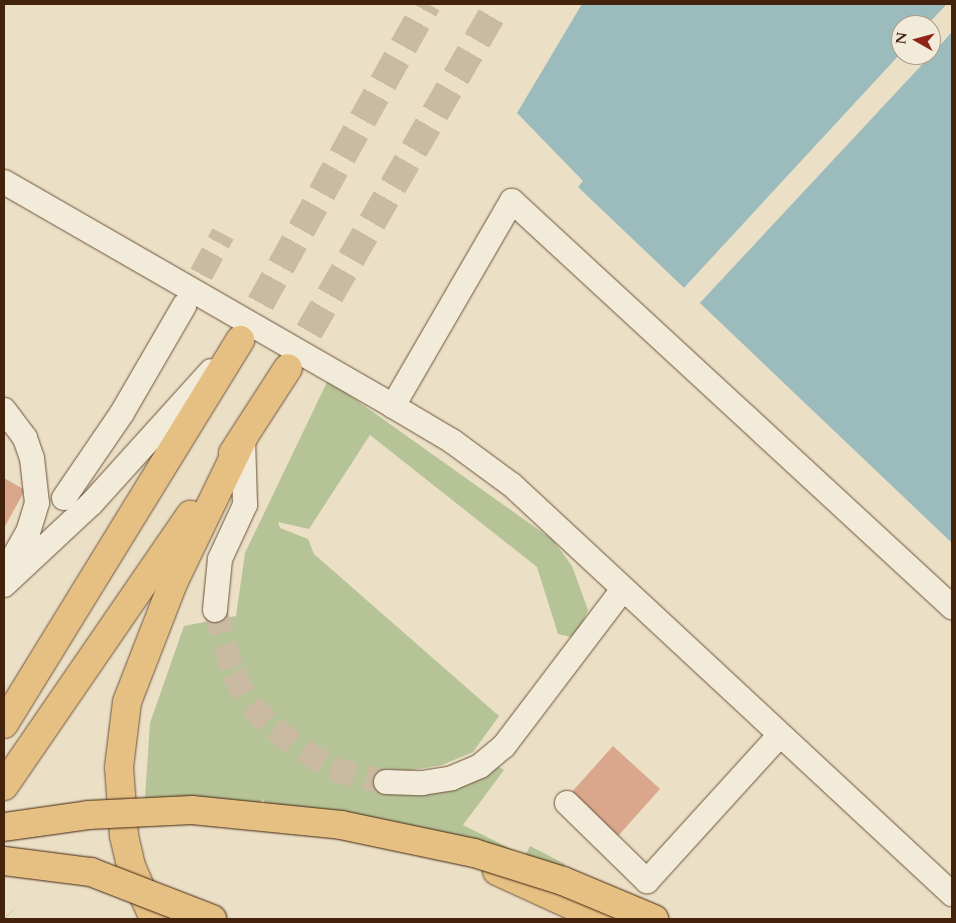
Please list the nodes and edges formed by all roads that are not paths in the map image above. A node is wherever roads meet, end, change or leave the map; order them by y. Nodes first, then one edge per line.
1 (4, 182) edge
2 (184, 306) tunnel mouth
3 (240, 340) joint
4 (288, 368) tunnel mouth
5 (393, 406) junction
6 (4, 410) edge
7 (243, 438) junction
8 (64, 498) dead end
9 (4, 574) edge
10 (4, 585) edge
11 (623, 589) junction
12 (952, 607) edge
13 (215, 610) tunnel mouth
14 (73, 612) junction
15 (4, 703) edge
16 (4, 724) edge
17 (780, 735) junction
18 (386, 782) tunnel mouth
19 (4, 786) edge
20 (567, 803) dead end
21 (4, 827) edge
22 (4, 837) edge
23 (4, 861) edge
24 (952, 894) edge
25 (154, 919) edge
26 (212, 919) edge
27 (602, 919) edge
28 (654, 919) edge

1 - 5 street
2 - 8 street
3 - 10 street
3 - 14 highway
4 - 7 highway
5 - 11 street
5 - 12 street
6 - 9 street
7 - 13 street
7 - 19 highway
7 - 25 highway
11 - 17 street
11 - 18 street
14 - 15 highway
14 - 16 highway
17 - 20 street
17 - 24 street
21 - 28 highway, bridge
22 - 27 highway
23 - 26 highway, bridge

